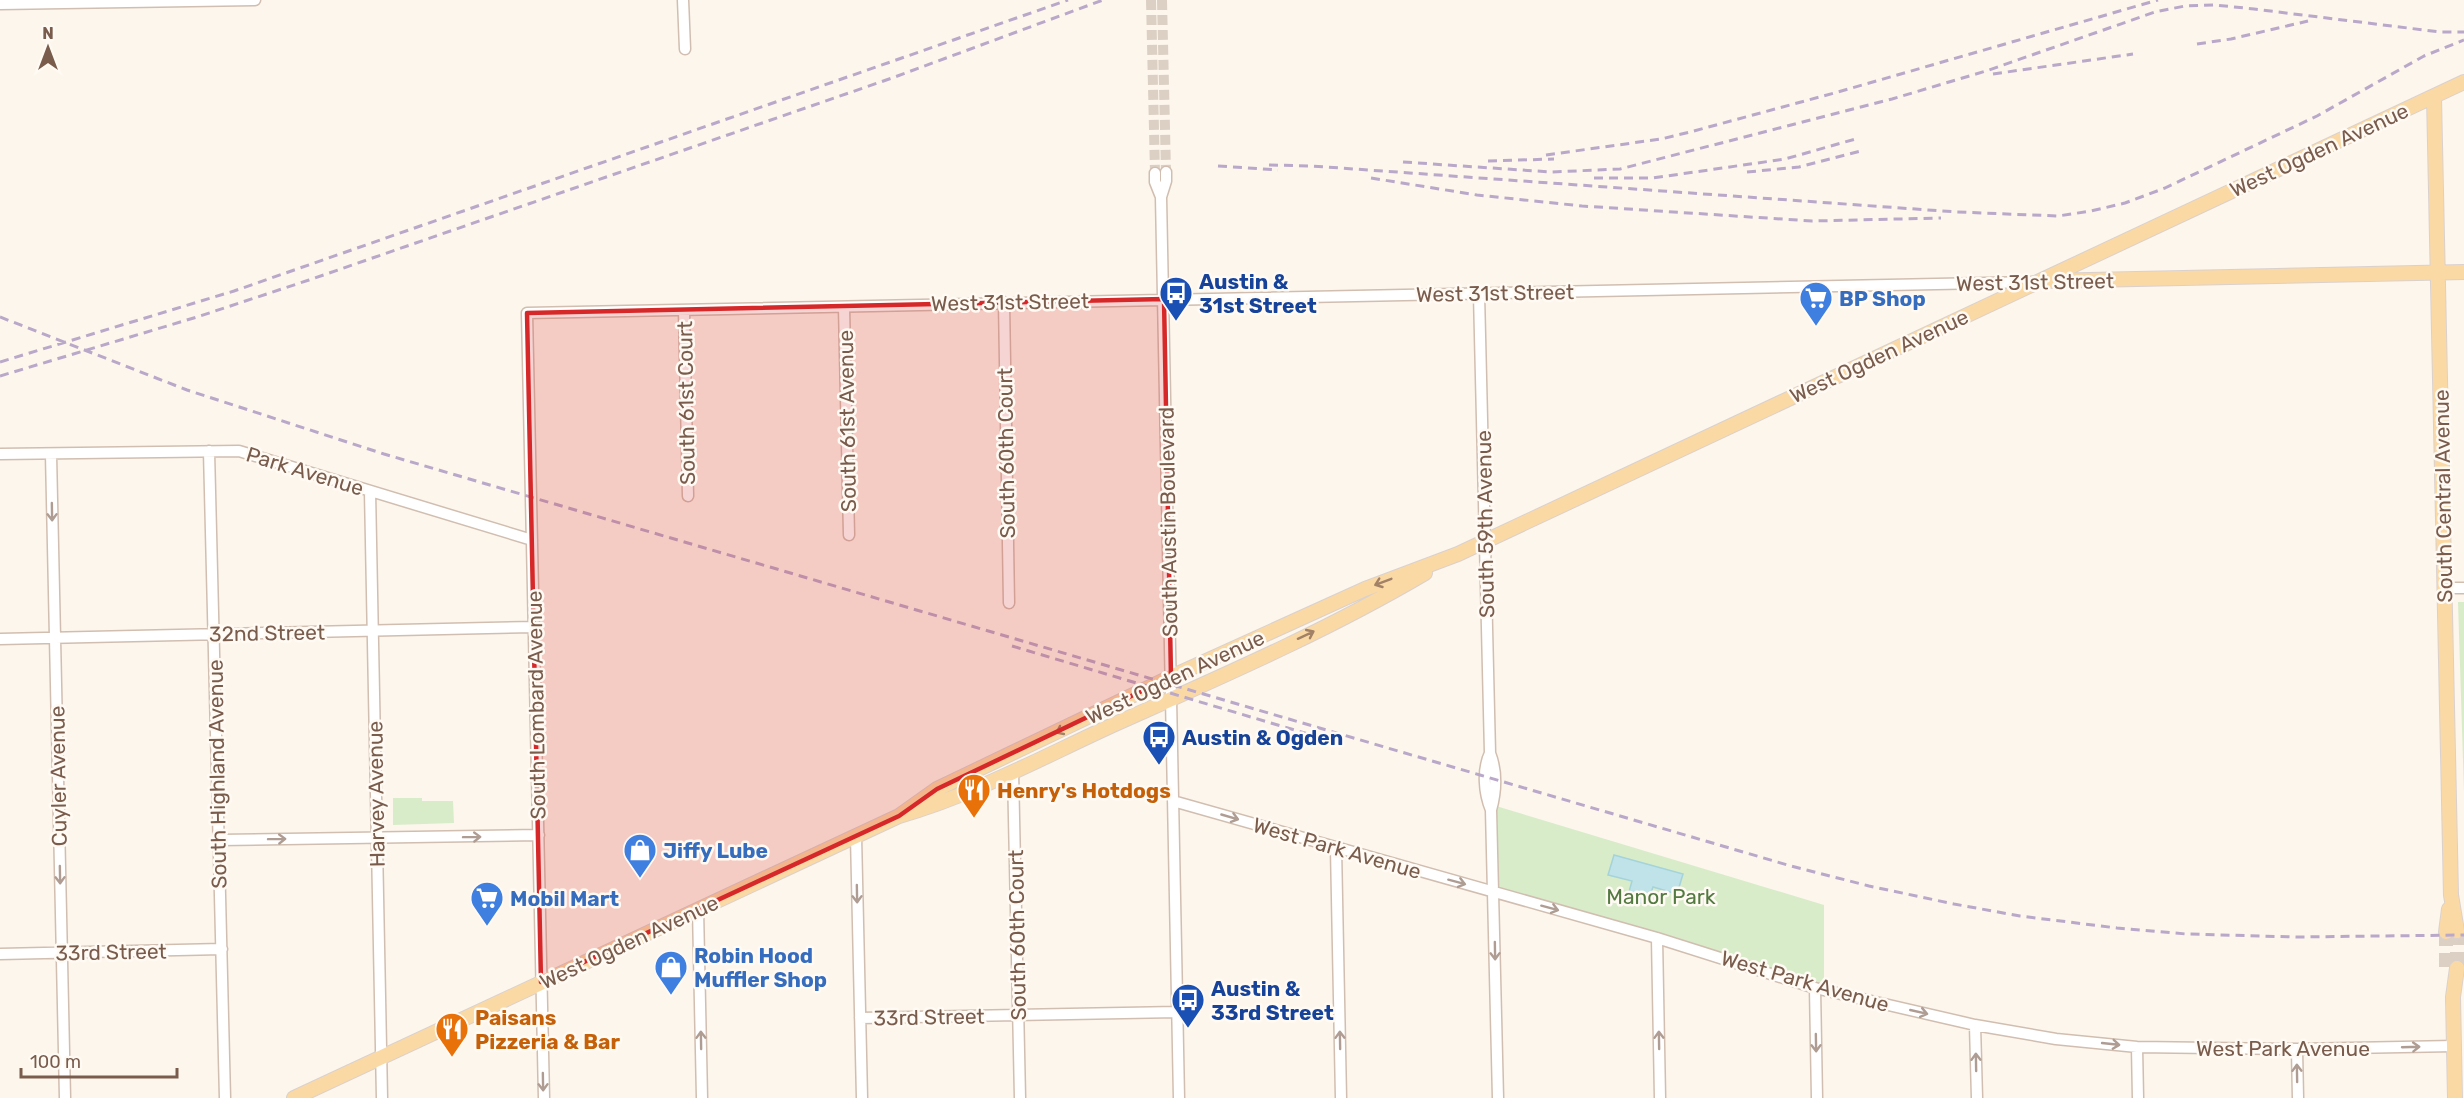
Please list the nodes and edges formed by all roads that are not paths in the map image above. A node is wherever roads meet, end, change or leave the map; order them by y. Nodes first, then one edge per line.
1 (200, 0) edge
2 (255, 0) edge
3 (683, 0) edge
4 (40, 2) edge
5 (0, 4) edge
6 (685, 49) dead end
7 (2464, 82) edge
8 (2434, 97) junction
9 (1160, 173) tunnel mouth
10 (2464, 272) edge
11 (2439, 273) junction
12 (2038, 282) junction
13 (1479, 294) junction
14 (1164, 299) junction
15 (1004, 302) junction
16 (844, 307) junction
17 (684, 310) junction
18 (527, 313) joint
19 (210, 451) junction
20 (0, 454) edge
21 (51, 454) junction
22 (370, 491) junction
23 (688, 496) dead end
24 (849, 535) dead end
25 (532, 540) junction
26 (1485, 541) junction
27 (1458, 554) junction
28 (2445, 588) junction
29 (2464, 588) edge
30 (1009, 603) dead end
31 (534, 627) junction
32 (373, 631) junction
33 (214, 634) junction
34 (55, 638) junction
35 (0, 639) edge
36 (1171, 677) junction
37 (1172, 699) junction
38 (1013, 771) junction
39 (1173, 801) junction
40 (899, 816) junction
41 (539, 836) junction
42 (856, 836) junction
43 (377, 838) junction
44 (219, 840) junction
45 (1336, 848) junction
46 (1493, 892) junction
47 (698, 909) junction
48 (2451, 932) tunnel mouth
49 (1657, 938) junction
50 (222, 949) junction
51 (62, 952) junction
52 (0, 954) edge
53 (2452, 968) tunnel mouth
54 (541, 982) junction
55 (1815, 988) junction
56 (1177, 1012) junction
57 (1018, 1015) junction
58 (860, 1018) junction
59 (1975, 1025) junction
60 (2454, 1046) junction
61 (2137, 1047) junction
62 (2297, 1049) junction
63 (381, 1055) junction
64 (65, 1098) edge
65 (225, 1098) edge
66 (294, 1098) edge
67 (382, 1098) edge
68 (544, 1098) edge
69 (702, 1098) edge
70 (862, 1098) edge
71 (1020, 1098) edge
72 (1179, 1098) edge
73 (1341, 1098) edge
74 (1498, 1098) edge
75 (1660, 1098) edge
76 (1817, 1098) edge
77 (1977, 1098) edge
78 (2138, 1098) edge
79 (2298, 1098) edge
80 (2455, 1098) edge

1 - 2 street
1 - 4 street
3 - 6 street
4 - 5 street
7 - 8 main road, West Ogden Avenue
8 - 11 main road, South Central Avenue
8 - 12 main road, West Ogden Avenue
9 - 14 street, South Austin Boulevard
10 - 11 main road, West 31st Street
11 - 12 main road, West 31st Street
11 - 28 main road, South Central Avenue
12 - 13 street, West 31st Street
12 - 26 main road, West Ogden Avenue
13 - 14 street, West 31st Street
13 - 26 street, South 59th Avenue
14 - 15 street, West 31st Street
14 - 36 street, South Austin Boulevard
15 - 16 street, West 31st Street
15 - 30 street, South 60th Court
16 - 17 street, West 31st Street
16 - 24 street, South 61st Avenue
17 - 18 street, West 31st Street
17 - 23 street, South 61st Court
18 - 25 street, South Lombard Avenue
19 - 21 street, Park Avenue
19 - 22 street, Park Avenue
19 - 33 street, South Highland Avenue
20 - 21 street, Park Avenue
21 -> 34 street, Cuyler Avenue
22 - 25 street, Park Avenue
22 - 32 street, Harvey Avenue
25 - 31 street, South Lombard Avenue
26 - 27 main road, West Ogden Avenue
26 - 46 street, South 59th Avenue
27 -> 36 main road, West Ogden Avenue
37 -> 27 main road, West Ogden Avenue
28 - 29 street
28 - 48 main road, South Central Avenue
31 - 32 street, 32nd Street
31 - 41 street, South Lombard Avenue
32 - 33 street, 32nd Street
32 - 43 street, Harvey Avenue
33 - 34 street, 32nd Street
33 - 44 street, South Highland Avenue
34 - 35 street, 32nd Street
34 -> 51 street, Cuyler Avenue
36 - 37 street, South Austin Boulevard
36 -> 40 main road, West Ogden Avenue
37 - 38 main road, West Ogden Avenue
37 - 39 street, South Austin Boulevard
38 - 40 main road, West Ogden Avenue
38 - 57 street, South 60th Court
39 -> 45 street, West Park Avenue
39 - 56 street, South Austin Boulevard
40 - 42 main road, West Ogden Avenue
43 -> 41 street
41 - 54 street, South Lombard Avenue
42 - 47 main road, West Ogden Avenue
42 -> 58 street
44 -> 43 street
43 - 63 street, Harvey Avenue
44 - 50 street, South Highland Avenue
45 -> 46 street, West Park Avenue
73 -> 45 street
46 -> 49 street, West Park Avenue
46 -> 74 street, South 59th Avenue
47 - 54 main road, West Ogden Avenue
69 -> 47 street
49 - 55 street, West Park Avenue
75 -> 49 street
50 - 51 street, 33rd Street
50 - 65 street, South Highland Avenue
51 - 52 street, 33rd Street
51 - 64 street, Cuyler Avenue
53 - 60 main road
54 - 63 main road, West Ogden Avenue
54 -> 68 street, South Lombard Avenue
55 -> 59 street, West Park Avenue
55 -> 76 street
56 - 57 street, 33rd Street
56 - 72 street, South Austin Boulevard
57 - 58 street, 33rd Street
57 - 71 street, South 60th Court
58 - 70 street
59 -> 61 street, West Park Avenue
77 -> 59 street
62 -> 60 street, West Park Avenue
60 - 80 main road
61 - 62 street, West Park Avenue
61 - 78 street
79 -> 62 street
63 - 66 main road, West Ogden Avenue
63 - 67 street, Harvey Avenue

